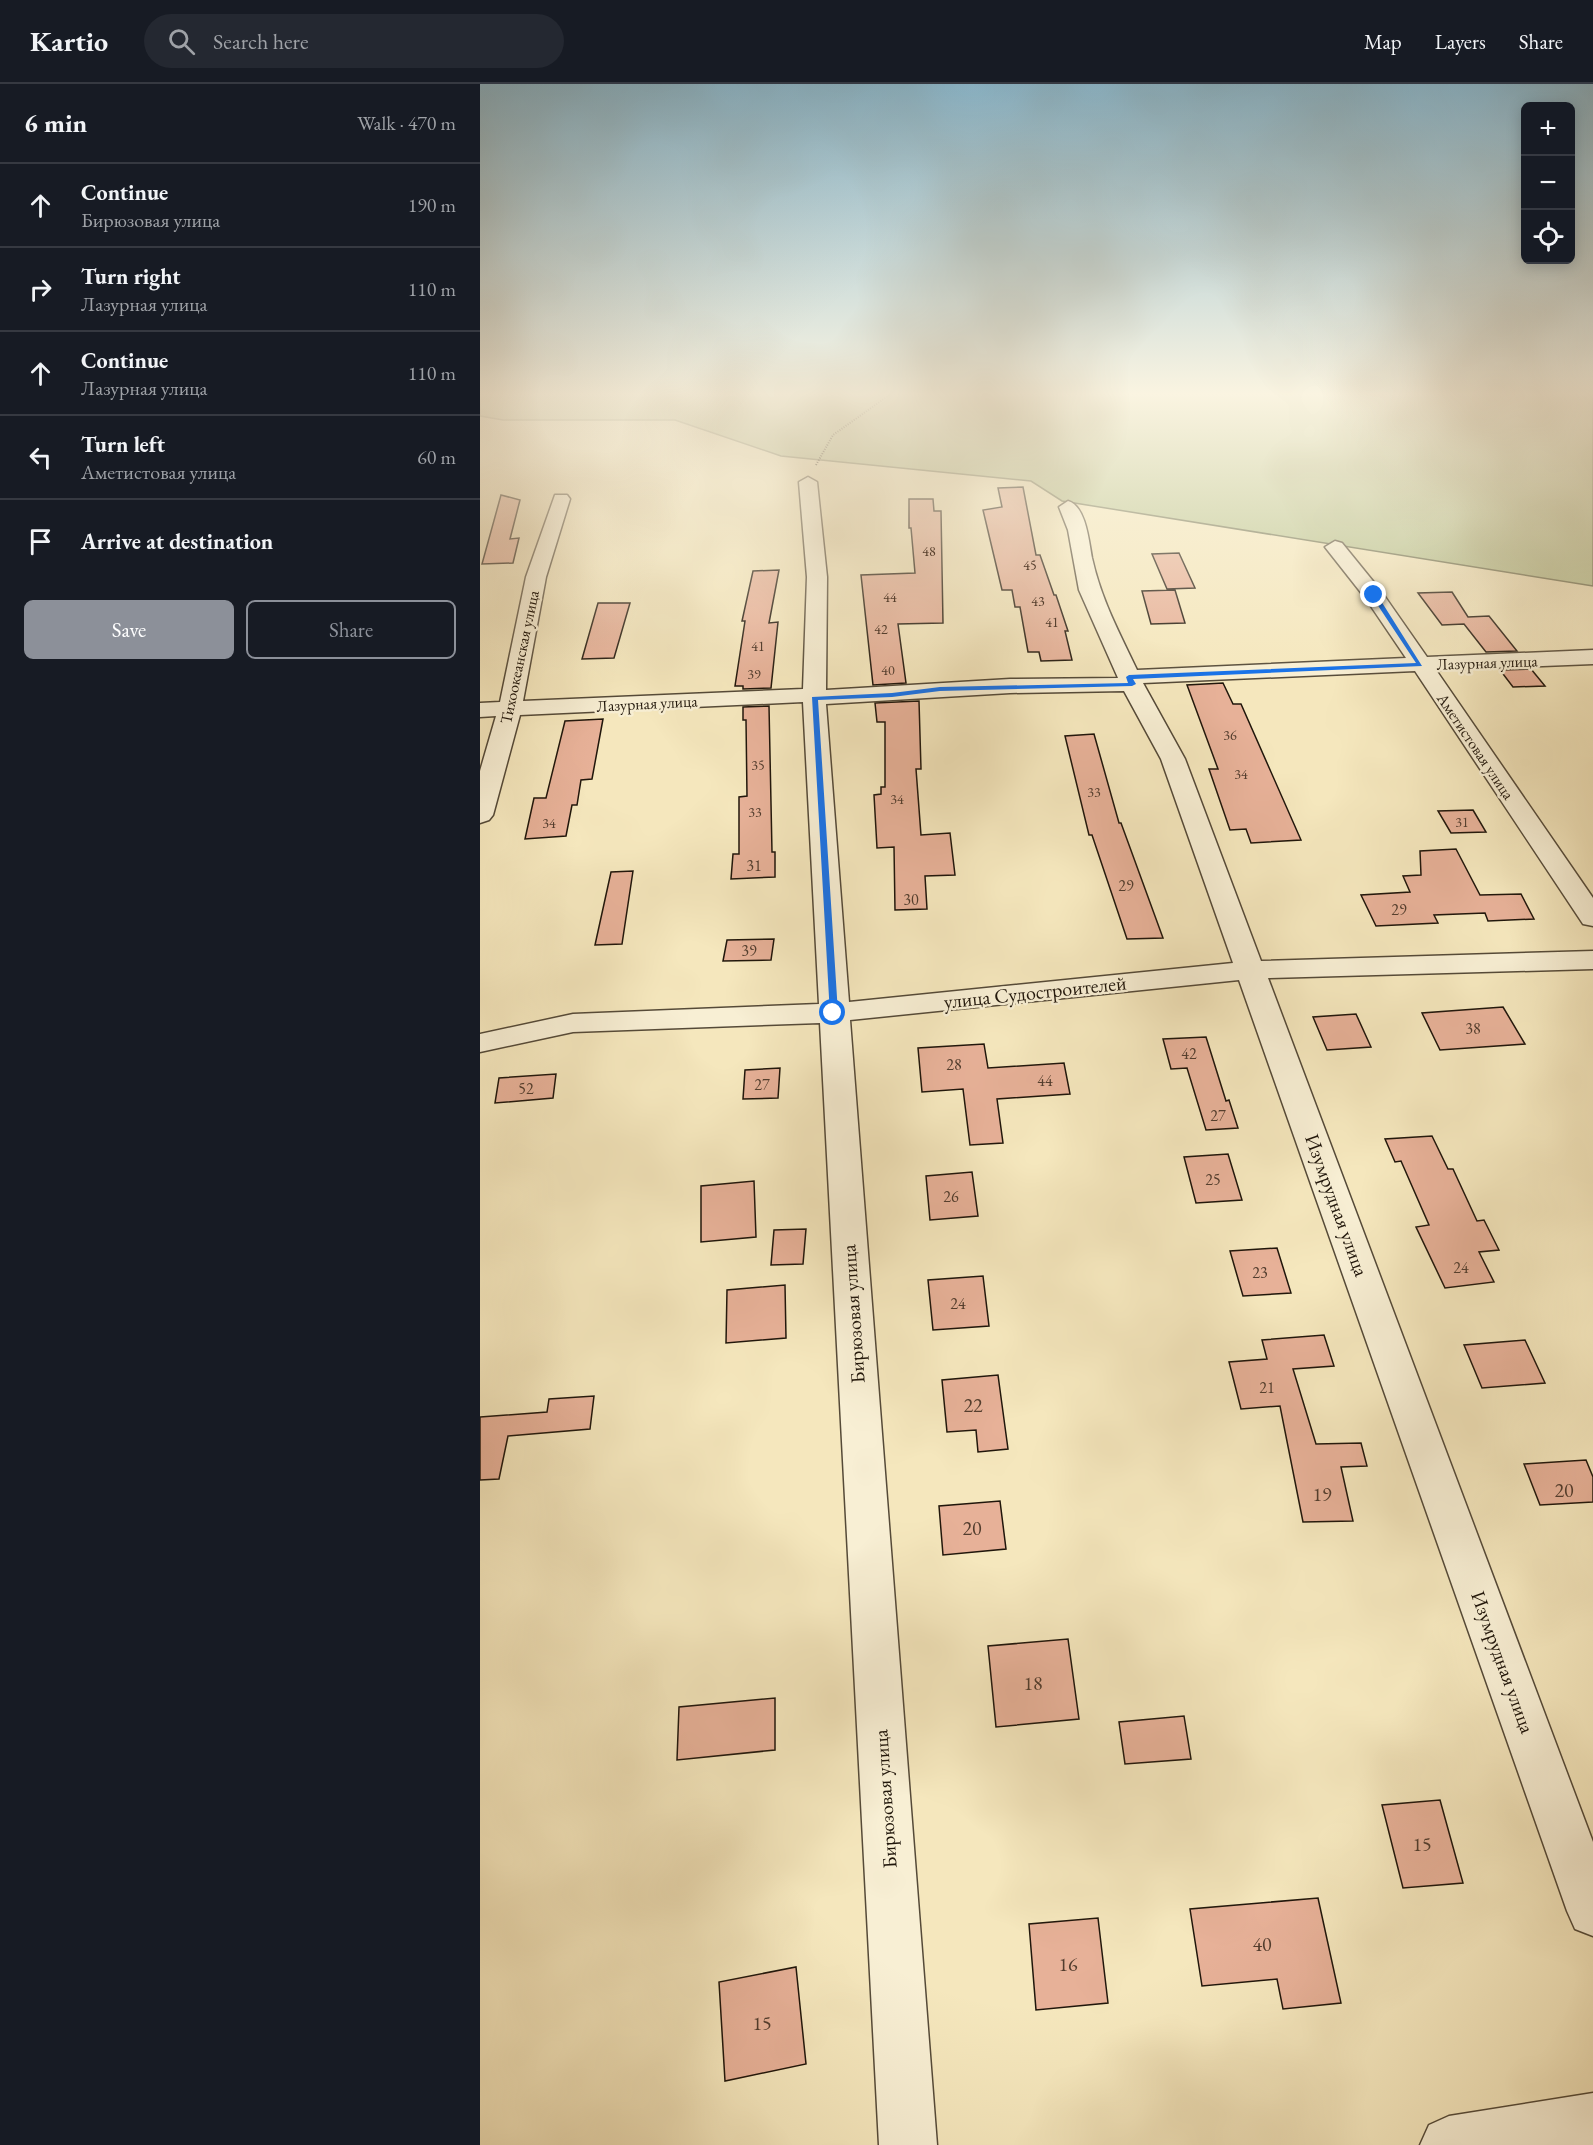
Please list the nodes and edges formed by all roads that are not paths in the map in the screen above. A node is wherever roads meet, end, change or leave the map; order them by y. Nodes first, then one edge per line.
1 (808, 487) edge
2 (561, 499) dead end
3 (1068, 507) dead end
4 (1335, 547) dead end
5 (1593, 657) edge
6 (1420, 664) junction
7 (1131, 681) junction
8 (814, 696) junction
9 (510, 709) junction
10 (480, 710) edge
11 (480, 815) edge
12 (1593, 918) edge
13 (1593, 960) edge
14 (1251, 970) junction
15 (833, 1013) junction
16 (480, 1043) edge
17 (1593, 1911) edge
18 (1593, 2122) edge
19 (908, 2145) edge
20 (1449, 2145) edge

1 - 8 street, Бирюзовая улица
2 - 9 street, Тихоокеанская улица
3 - 7 street, Изумрудная улица
4 - 6 street, Аметистовая улица
5 - 6 street, Лазурная улица
6 - 7 street, Лазурная улица
6 - 12 street, Аметистовая улица
7 - 8 street, Лазурная улица
7 - 14 street, Изумрудная улица
8 - 9 street, Лазурная улица
8 - 15 street, Бирюзовая улица
9 - 10 street, Лазурная улица
9 - 11 street, Тихоокеанская улица
13 - 14 street, улица Судостроителей
14 - 15 street, улица Судостроителей
14 - 17 street, Изумрудная улица
15 - 16 street, улица Судостроителей
15 - 19 street, Бирюзовая улица
18 - 20 street

